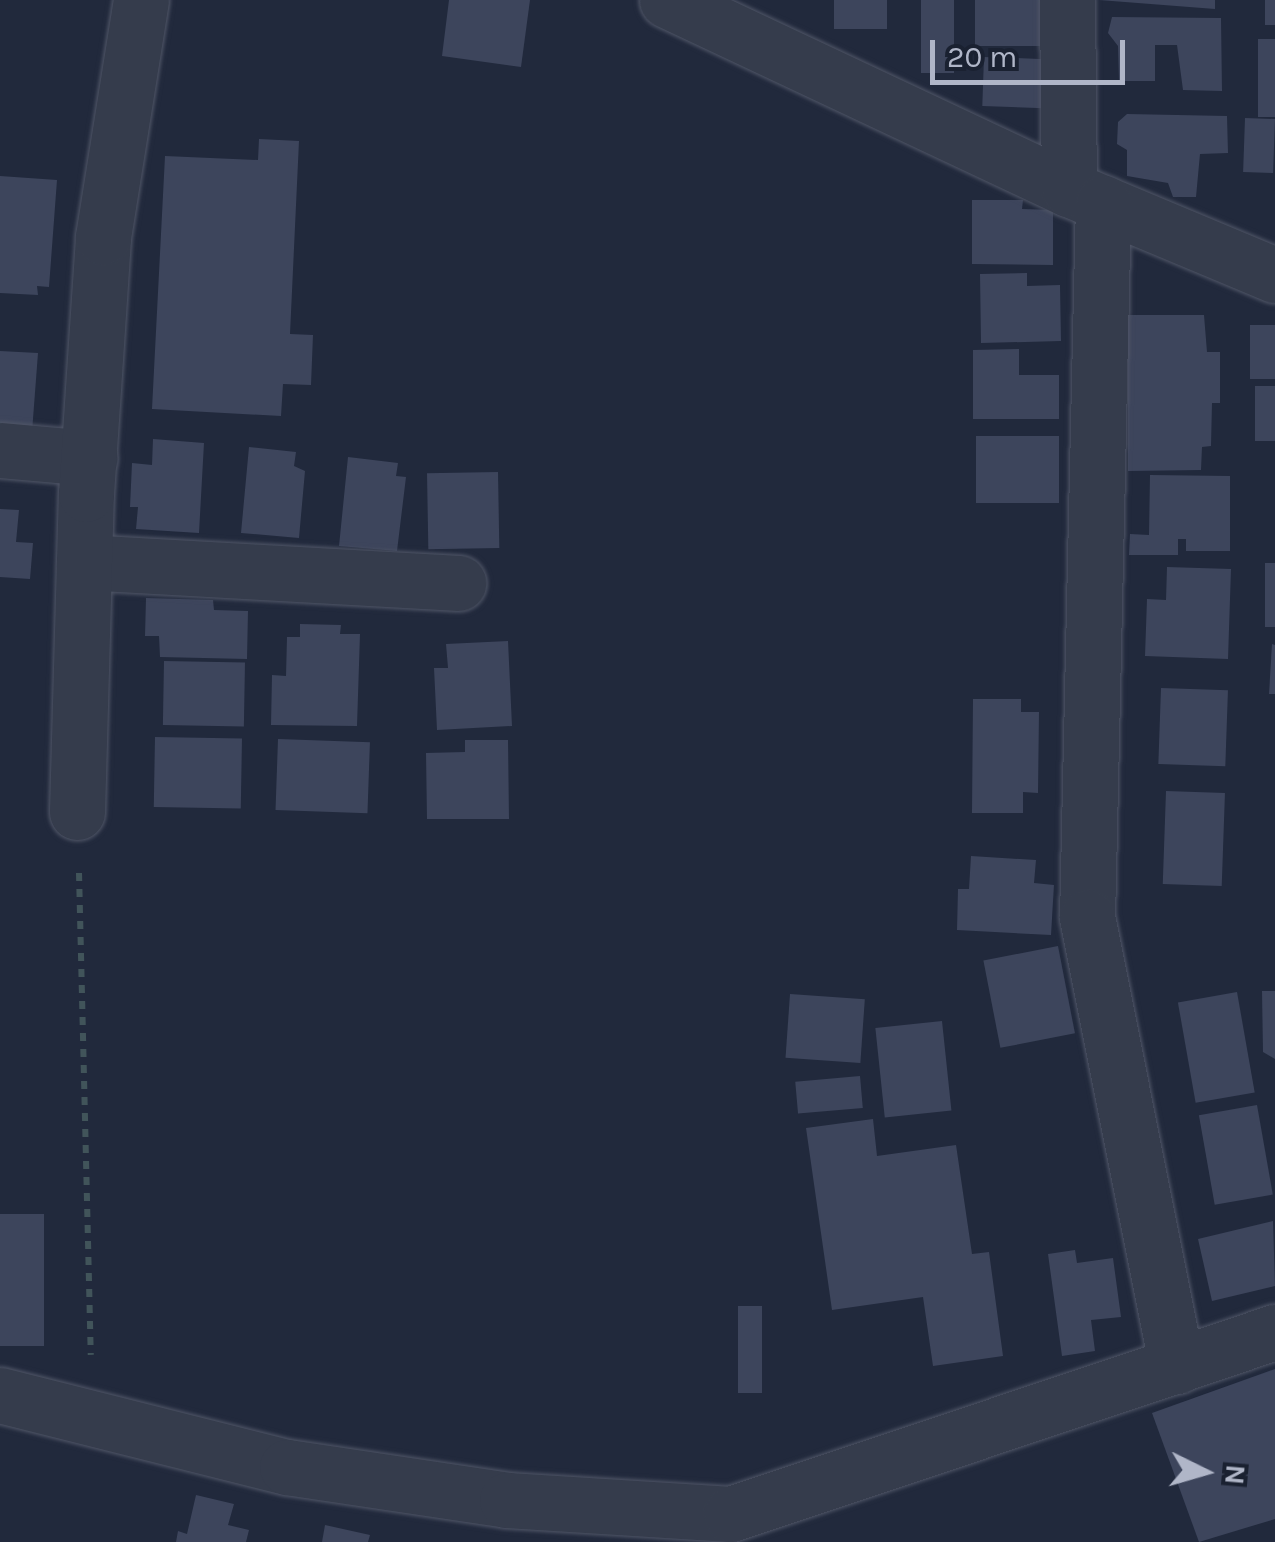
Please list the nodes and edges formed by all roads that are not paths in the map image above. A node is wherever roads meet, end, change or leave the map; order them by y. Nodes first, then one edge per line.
1 (141, 0) edge
2 (667, 0) edge
3 (1067, 0) edge
4 (736, 16) edge
5 (1086, 196) junction
6 (1275, 275) edge
7 (0, 450) edge
8 (90, 458) junction
9 (84, 562) junction
10 (458, 583) dead end
11 (77, 812) road end
12 (1275, 1332) edge
13 (1177, 1366) junction
14 (0, 1395) edge
15 (733, 1528) edge

1 - 8 street
2 - 4 street
3 - 5 street
4 - 5 street
5 - 6 street
5 - 13 street
7 - 8 street
8 - 9 street
9 - 10 street
9 - 11 street
12 - 13 street
13 - 15 street
14 - 15 street

